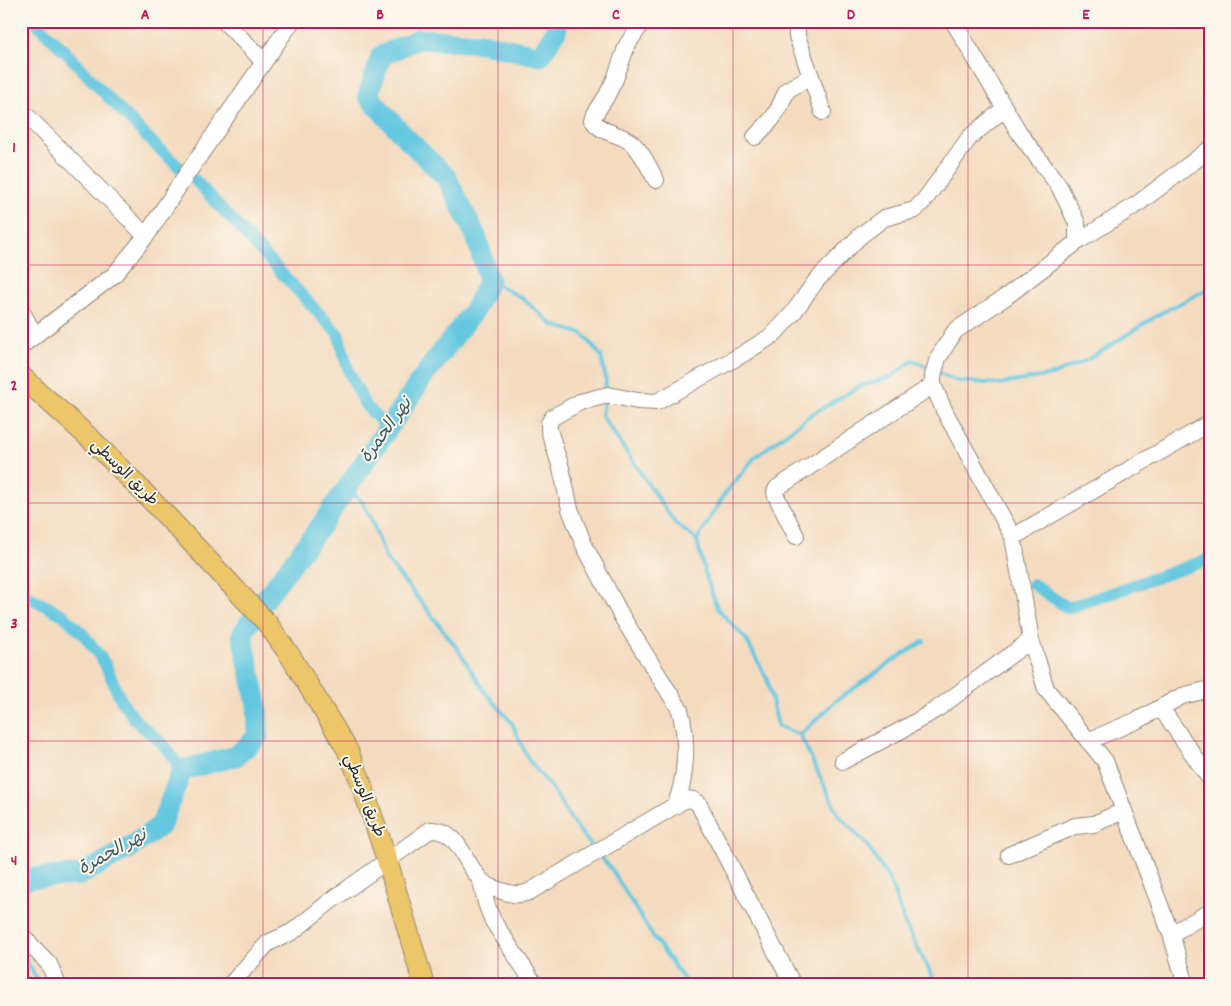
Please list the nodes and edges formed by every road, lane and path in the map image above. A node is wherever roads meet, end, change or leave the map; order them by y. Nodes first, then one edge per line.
1 (224, 21) edge
2 (292, 21) edge
3 (643, 21) edge
4 (953, 21) edge
5 (796, 22) edge
6 (264, 61) junction
7 (811, 76) junction
8 (1005, 108) junction
9 (21, 110) edge
10 (824, 112) dead end
11 (755, 137) dead end
12 (1210, 148) edge
13 (656, 180) dead end
14 (146, 236) junction
15 (1076, 242) junction
16 (21, 310) edge
17 (35, 336) junction
18 (21, 346) edge
19 (933, 380) junction
20 (25, 386) edge
21 (1210, 423) edge
22 (796, 536) dead end
23 (1013, 537) junction
24 (1032, 640) junction
25 (1210, 689) edge
26 (1161, 708) junction
27 (1088, 741) junction
28 (842, 760) dead end
29 (1210, 779) edge
30 (675, 806) junction
31 (1123, 811) junction
32 (1009, 855) dead end
33 (387, 860) junction
34 (481, 881) junction
35 (1210, 912) edge
36 (1171, 934) junction
37 (24, 938) dead end
38 (58, 985) edge
39 (230, 985) edge
40 (424, 985) edge
41 (536, 985) edge
42 (793, 985) edge
43 (1186, 985) edge

1 - 6 street
2 - 6 street
3 - 13 street
4 - 8 street
5 - 7 street
6 - 14 street
7 - 10 street
7 - 11 street
8 - 15 street
8 - 30 street
9 - 14 street
12 - 15 street
14 - 17 street
15 - 19 street
16 - 17 street
17 - 18 street
19 - 22 street
19 - 23 street
20 - 33 main road, طريق الوسطي
21 - 23 street
23 - 24 street
24 - 27 street
24 - 28 street
25 - 26 street
26 - 27 street
26 - 29 street
27 - 31 street
30 - 34 street
30 - 42 street
31 - 32 street
31 - 36 street
33 - 34 street
33 - 39 street
33 - 40 main road, طريق الوسطي
34 - 41 street
35 - 36 street
36 - 43 street
37 - 38 street

